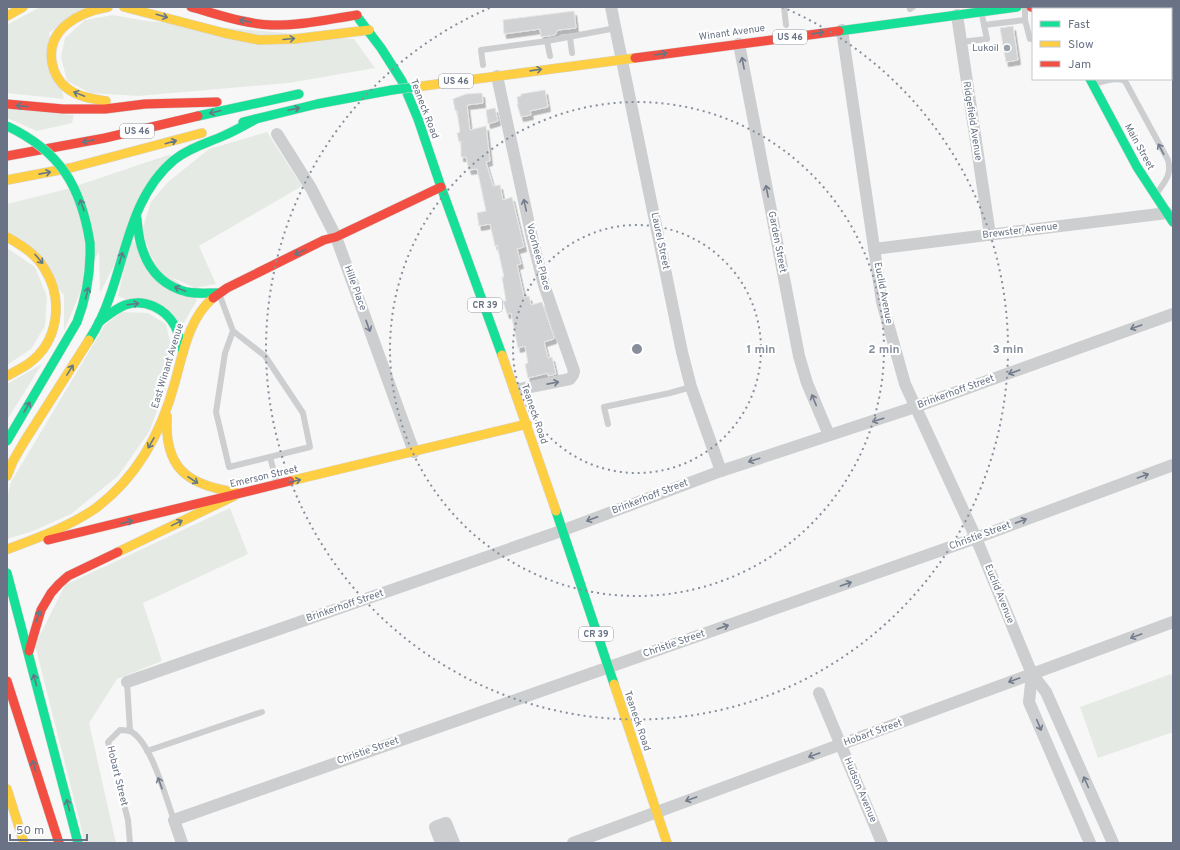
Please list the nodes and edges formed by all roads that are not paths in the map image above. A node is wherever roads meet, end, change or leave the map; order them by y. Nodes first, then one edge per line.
1 (23, 7) edge
2 (108, 7) edge
3 (124, 7) edge
4 (191, 7) edge
5 (349, 7) edge
6 (611, 7) edge
7 (784, 7) edge
8 (922, 7) edge
9 (1017, 7) edge
10 (1025, 7) edge
11 (909, 8) edge
12 (956, 11) edge
13 (982, 12) junction
14 (356, 15) junction
15 (7, 16) edge
16 (1025, 20) junction
17 (786, 25) dead end
18 (984, 26) junction
19 (616, 28) junction
20 (369, 30) junction
21 (842, 30) junction
22 (570, 37) junction
23 (1032, 39) edge
24 (547, 41) junction
25 (960, 42) junction
26 (739, 44) junction
27 (620, 50) junction
28 (483, 65) dead end
29 (409, 76) dead end
30 (497, 76) junction
31 (387, 79) dead end
32 (1092, 82) edge
33 (312, 92) dead end
34 (266, 100) junction
35 (7, 104) edge
36 (145, 104) junction
37 (256, 119) junction
38 (7, 126) edge
39 (277, 134) dead end
40 (7, 156) edge
41 (7, 180) edge
42 (440, 187) junction
43 (1154, 195) junction
44 (138, 209) junction
45 (1170, 217) edge
46 (990, 235) junction
47 (7, 237) edge
48 (336, 237) junction
49 (874, 249) junction
50 (218, 293) junction
51 (1173, 314) edge
52 (99, 322) junction
53 (233, 331) junction
54 (183, 352) junction
55 (7, 376) edge
56 (691, 387) junction
57 (515, 390) junction
58 (172, 395) junction
59 (915, 408) junction
60 (526, 424) junction
61 (608, 424) dead end
62 (829, 435) junction
63 (7, 441) edge
64 (414, 452) junction
65 (270, 457) junction
66 (1173, 465) edge
67 (721, 471) junction
68 (7, 476) edge
69 (277, 485) junction
70 (252, 491) junction
71 (234, 496) junction
72 (561, 531) junction
73 (976, 538) junction
74 (7, 549) edge
75 (7, 573) edge
76 (1173, 622) edge
77 (28, 654) junction
78 (608, 668) junction
79 (1032, 674) junction
80 (7, 681) edge
81 (127, 682) joint
82 (819, 693) dead end
83 (262, 712) dead end
84 (130, 731) junction
85 (1068, 743) junction
86 (841, 745) junction
87 (1050, 750) junction
88 (147, 751) junction
89 (7, 789) edge
90 (1094, 799) junction
91 (1074, 806) junction
92 (656, 812) junction
93 (174, 820) junction
94 (24, 843) edge
95 (59, 843) edge
96 (78, 843) edge
97 (130, 843) edge
98 (182, 843) edge
99 (441, 843) edge
100 (454, 843) edge
101 (573, 843) edge
102 (668, 843) edge
103 (882, 843) edge
104 (1090, 843) edge
105 (1113, 843) edge

1 - 15 main road
36 -> 2 main road
3 -> 20 main road
14 -> 4 main road
5 - 14 main road, Teaneck Road / CR 39
6 - 19 street, Laurel Street
7 - 17 lane
8 - 11 main road
9 - 13 main road, Winant Avenue / US 46
10 - 16 lane
12 - 13 main road, Winant Avenue / US 46
12 - 21 main road, Winant Avenue / US 46
12 - 25 street, Ridgefield Avenue
13 - 18 lane
14 - 20 main road, Teaneck Road / CR 39
16 - 18 lane
16 - 23 lane
18 - 25 lane
19 - 22 lane
19 - 27 street, Laurel Street
20 - 42 main road, Teaneck Road / CR 39
26 -> 21 main road, Winant Avenue / US 46
21 - 49 street, Euclid Avenue
22 - 24 lane
22 - 24 lane
24 - 28 lane
25 - 46 street, Ridgefield Avenue
27 -> 26 main road, Winant Avenue / US 46
62 -> 26 street, Garden Street
30 -> 27 main road, Winant Avenue / US 46
27 - 56 street, Laurel Street
29 - 31 main road
37 -> 30 main road, US 46, bridge
57 -> 30 street, Voorhees Place
32 - 43 main road, Main Street
43 -> 32 lane
33 - 34 main road, US 46
34 - 36 main road
34 -> 40 main road, US 46
36 -> 35 main road
41 -> 37 main road, US 46
37 - 44 main road
63 -> 38 main road, bridge
39 - 48 street, Hille Place
42 - 48 main road, East Winant Avenue
42 - 57 main road, Teaneck Road / CR 39
43 - 45 main road, Main Street
50 -> 44 main road
52 -> 44 main road
45 - 46 street, Brewster Avenue
46 - 49 street, Brewster Avenue
47 -> 55 main road
48 -> 50 main road, East Winant Avenue
48 -> 64 street, Hille Place
49 - 59 street, Euclid Avenue
50 - 53 lane
50 - 54 main road, East Winant Avenue
51 -> 59 street, Brinkerhoff Street
52 -> 54 main road
68 -> 52 main road
53 - 65 lane
53 - 65 lane
54 - 58 main road, East Winant Avenue
56 - 61 lane
56 - 67 street, Laurel Street
57 - 60 main road, Teaneck Road / CR 39
58 -> 70 main road
58 -> 74 main road, East Winant Avenue
59 -> 62 street, Brinkerhoff Street
59 - 73 street, Euclid Avenue
60 - 64 main road, Emerson Street
60 - 72 main road, Teaneck Road / CR 39
62 -> 67 street, Brinkerhoff Street
69 -> 64 main road, Emerson Street
65 - 69 lane
73 -> 66 street, Christie Street
67 -> 72 street, Brinkerhoff Street
69 - 70 main road, Emerson Street
70 - 71 main road, Emerson Street
74 -> 71 main road, Emerson Street
77 -> 71 main road
72 - 78 main road, Teaneck Road / CR 39
72 - 81 street, Brinkerhoff Street
78 -> 73 street, Christie Street
73 - 79 street, Euclid Avenue
75 - 77 main road
76 -> 79 street, Hobart Street
96 -> 77 main road
78 - 92 main road, Teaneck Road / CR 39
78 - 93 street, Christie Street
79 - 85 street, Euclid Avenue
79 -> 86 street, Hobart Street
79 -> 87 street, Euclid Avenue
95 -> 80 main road
81 - 84 lane
82 - 86 street, Hudson Avenue
83 - 88 lane
84 - 88 lane
84 - 97 lane, Hobart Street
85 - 87 street
90 -> 85 street, Euclid Avenue
86 -> 92 street, Hobart Street
86 - 103 street, Hudson Avenue
87 - 91 street, Euclid Avenue
93 -> 88 lane
89 - 94 main road
90 - 91 street
90 - 105 street, Euclid Avenue
91 - 104 street, Euclid Avenue
92 - 101 street, Hobart Street
92 - 102 main road, Teaneck Road / CR 39
93 - 98 street
99 - 100 street

